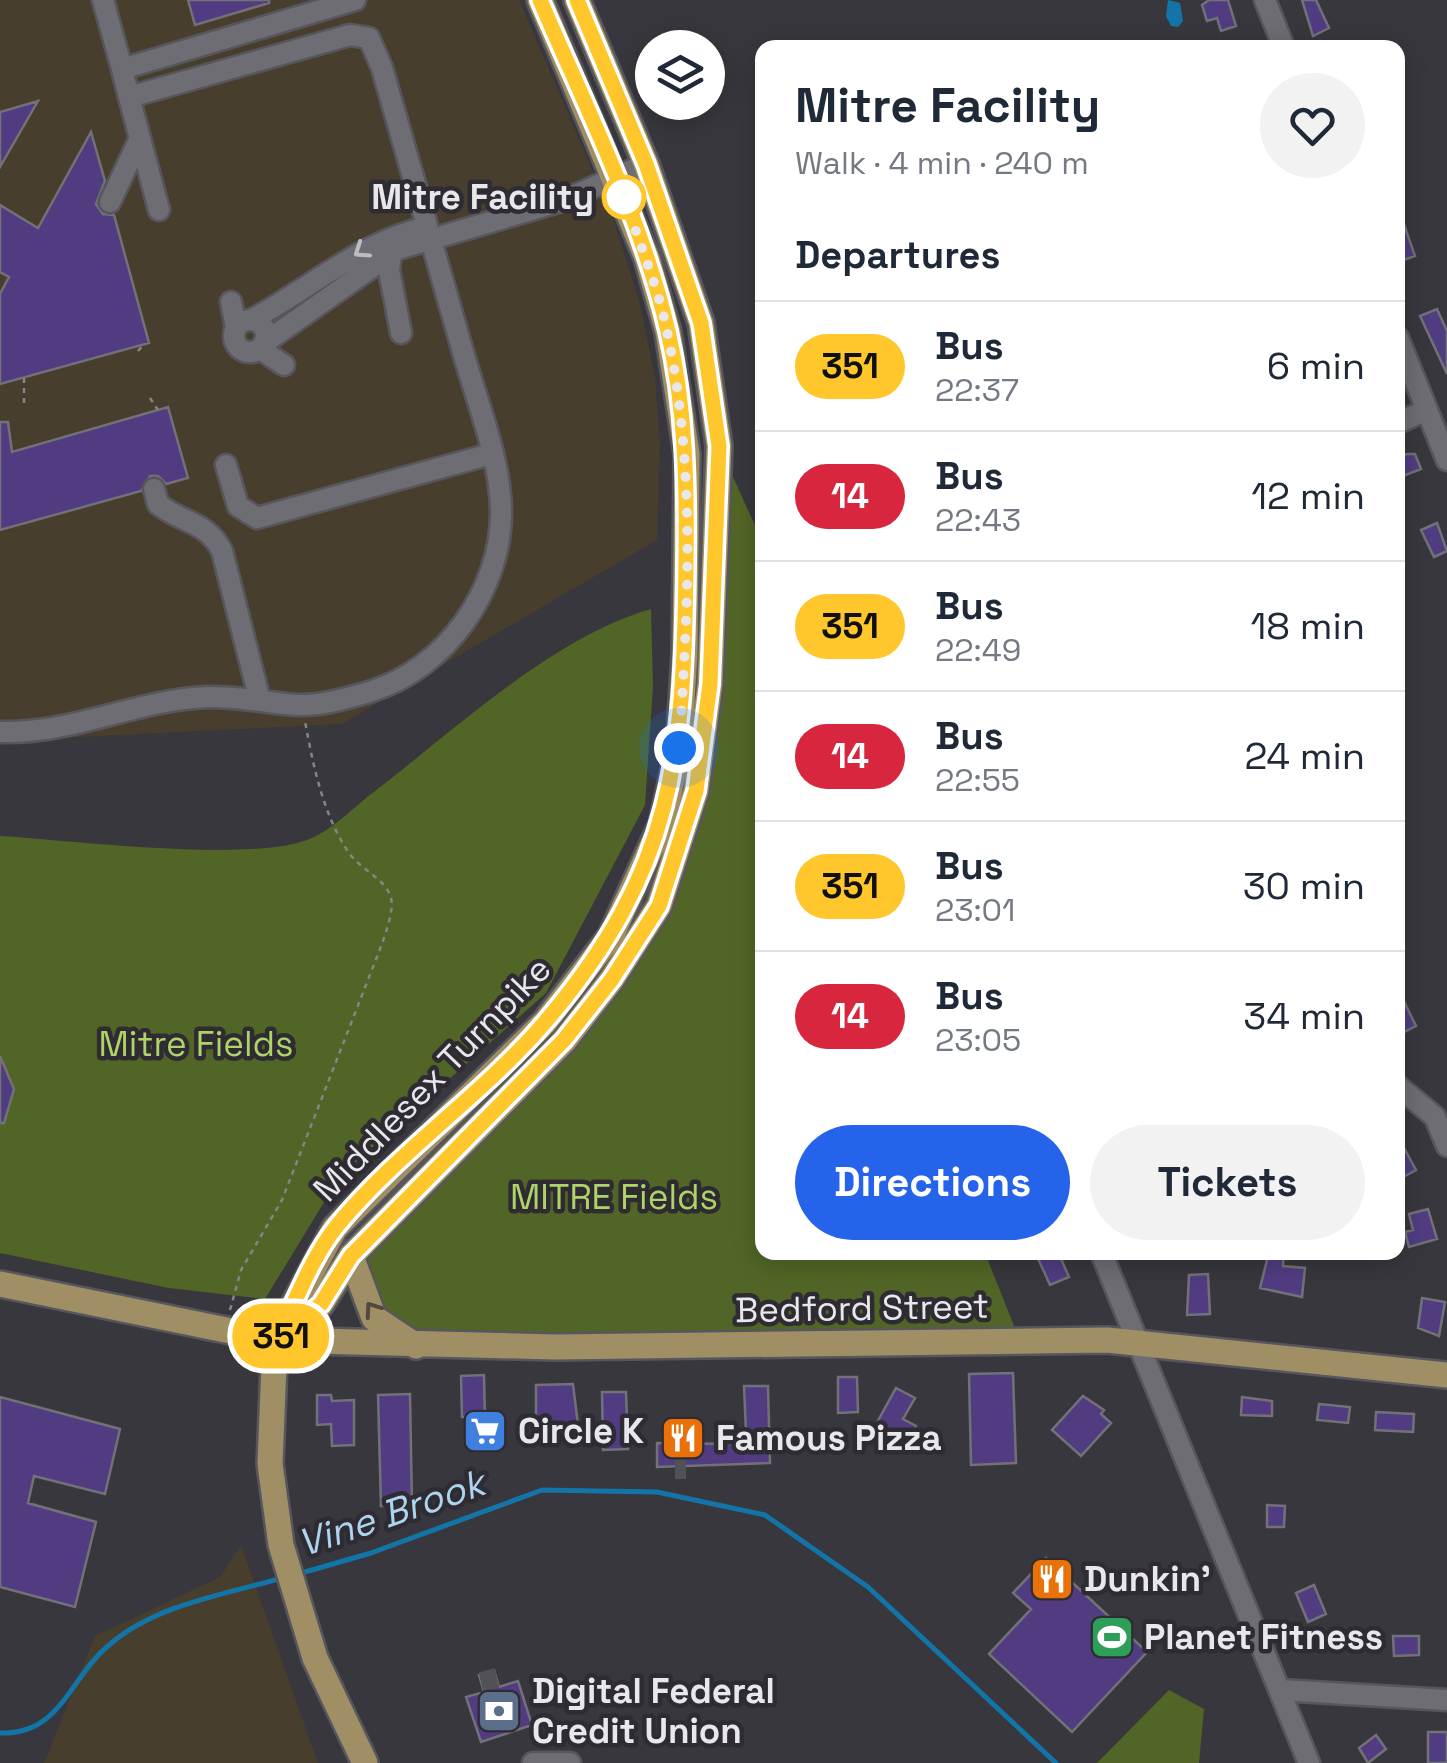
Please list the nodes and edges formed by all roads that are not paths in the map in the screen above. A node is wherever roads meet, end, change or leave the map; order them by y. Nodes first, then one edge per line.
1 (103, 0) edge
2 (355, 0) edge
3 (540, 0) edge
4 (577, 0) edge
5 (1265, 0) edge
6 (1281, 40) edge
7 (122, 69) junction
8 (130, 97) junction
9 (140, 138) junction
10 (646, 164) junction
11 (615, 176) junction
12 (110, 202) dead end
13 (160, 210) dead end
14 (429, 233) junction
15 (391, 254) junction
16 (231, 302) dead end
17 (243, 324) junction
18 (400, 333) dead end
19 (262, 346) junction
20 (1405, 356) edge
21 (284, 365) dead end
22 (1426, 410) junction
23 (1405, 420) edge
24 (491, 454) junction
25 (1447, 460) edge
26 (226, 465) dead end
27 (154, 490) dead end
28 (260, 701) junction
29 (0, 732) edge
30 (1405, 1092) edge
31 (1447, 1146) edge
32 (351, 1256) junction
33 (1105, 1260) edge
34 (0, 1284) edge
35 (276, 1340) junction
36 (1141, 1342) junction
37 (416, 1346) junction
38 (1447, 1374) edge
39 (1280, 1690) junction
40 (1447, 1700) edge
41 (346, 1728) junction
42 (346, 1763) edge
43 (364, 1763) edge
44 (538, 1763) edge
45 (570, 1763) edge
46 (1309, 1763) edge

1 - 7 street
2 - 7 street
3 - 11 main road, Middlesex Turnpike
4 - 10 main road, Middlesex Turnpike
5 - 6 street
7 - 8 street
8 - 9 street
8 - 14 street
9 - 12 street
9 - 13 street
10 - 11 street
10 - 32 main road, Middlesex Turnpike
11 - 14 street
11 - 35 main road, Middlesex Turnpike
14 - 15 street
14 -> 17 street
14 - 24 street
15 - 18 street
15 - 19 street
16 - 17 street
17 - 19 street
19 - 21 street
20 - 22 street
22 - 23 street
22 - 25 street
24 - 26 street
24 - 28 street
27 - 28 street
28 - 29 street
30 - 31 street
32 - 35 main road, Middlesex Turnpike
37 -> 32 main road, Middlesex Turnpike
33 - 36 street
34 - 35 main road, Bedford Street
35 - 37 main road, Bedford Street
35 - 41 main road, Middlesex Turnpike
36 - 37 main road, Bedford Street
36 - 38 main road, Bedford Street
36 - 39 street
39 - 40 street
39 - 46 street
41 - 42 main road
41 - 43 main road, Middlesex Turnpike
44 - 45 street

